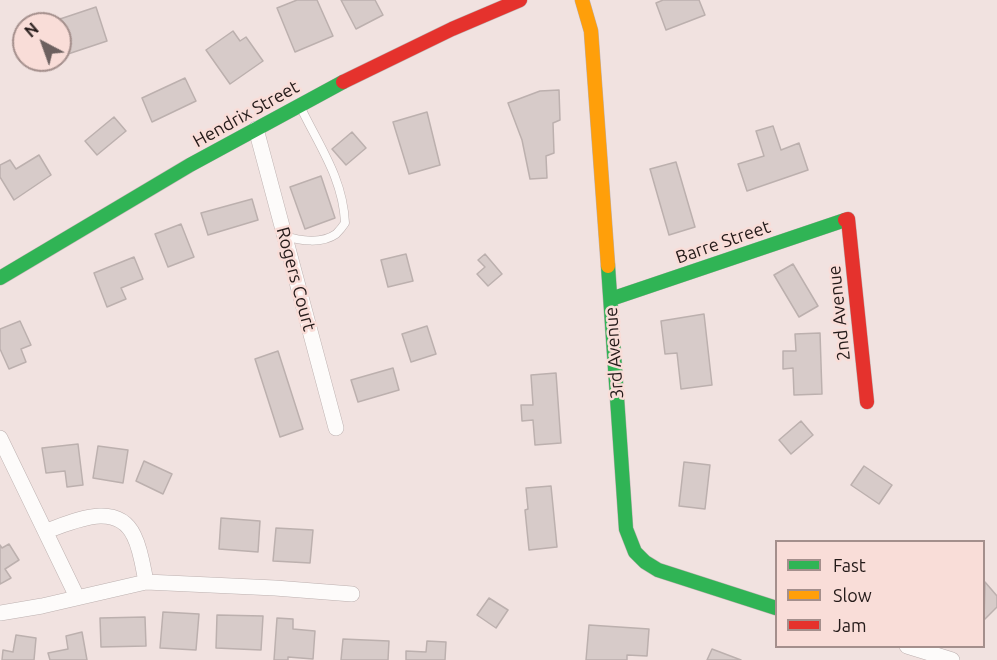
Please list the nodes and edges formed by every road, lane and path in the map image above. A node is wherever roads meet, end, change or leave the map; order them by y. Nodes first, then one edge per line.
1 (520, 0) edge
2 (582, 0) edge
3 (300, 105) junction
4 (256, 129) junction
5 (848, 219) joint
6 (285, 236) junction
7 (0, 278) edge
8 (611, 299) junction
9 (867, 402) dead end
10 (336, 428) dead end
11 (0, 438) edge
12 (46, 531) junction
13 (146, 582) junction
14 (352, 594) dead end
15 (77, 597) junction
16 (775, 607) edge
17 (0, 613) edge
18 (913, 648) edge
19 (952, 660) edge

1 - 3 street, Hendrix Street
2 - 8 street, 3rd Avenue
3 - 4 street, Hendrix Street
3 - 6 lane
4 - 6 street, Rogers Court
4 - 7 street, Hendrix Street
5 - 8 street, Barre Street
5 - 9 street, 2nd Avenue
6 - 10 street, Rogers Court
8 - 16 street, 3rd Avenue
11 - 12 street
12 - 13 street
12 - 15 street
13 - 14 street
13 - 15 street
15 - 17 street
18 - 19 street

